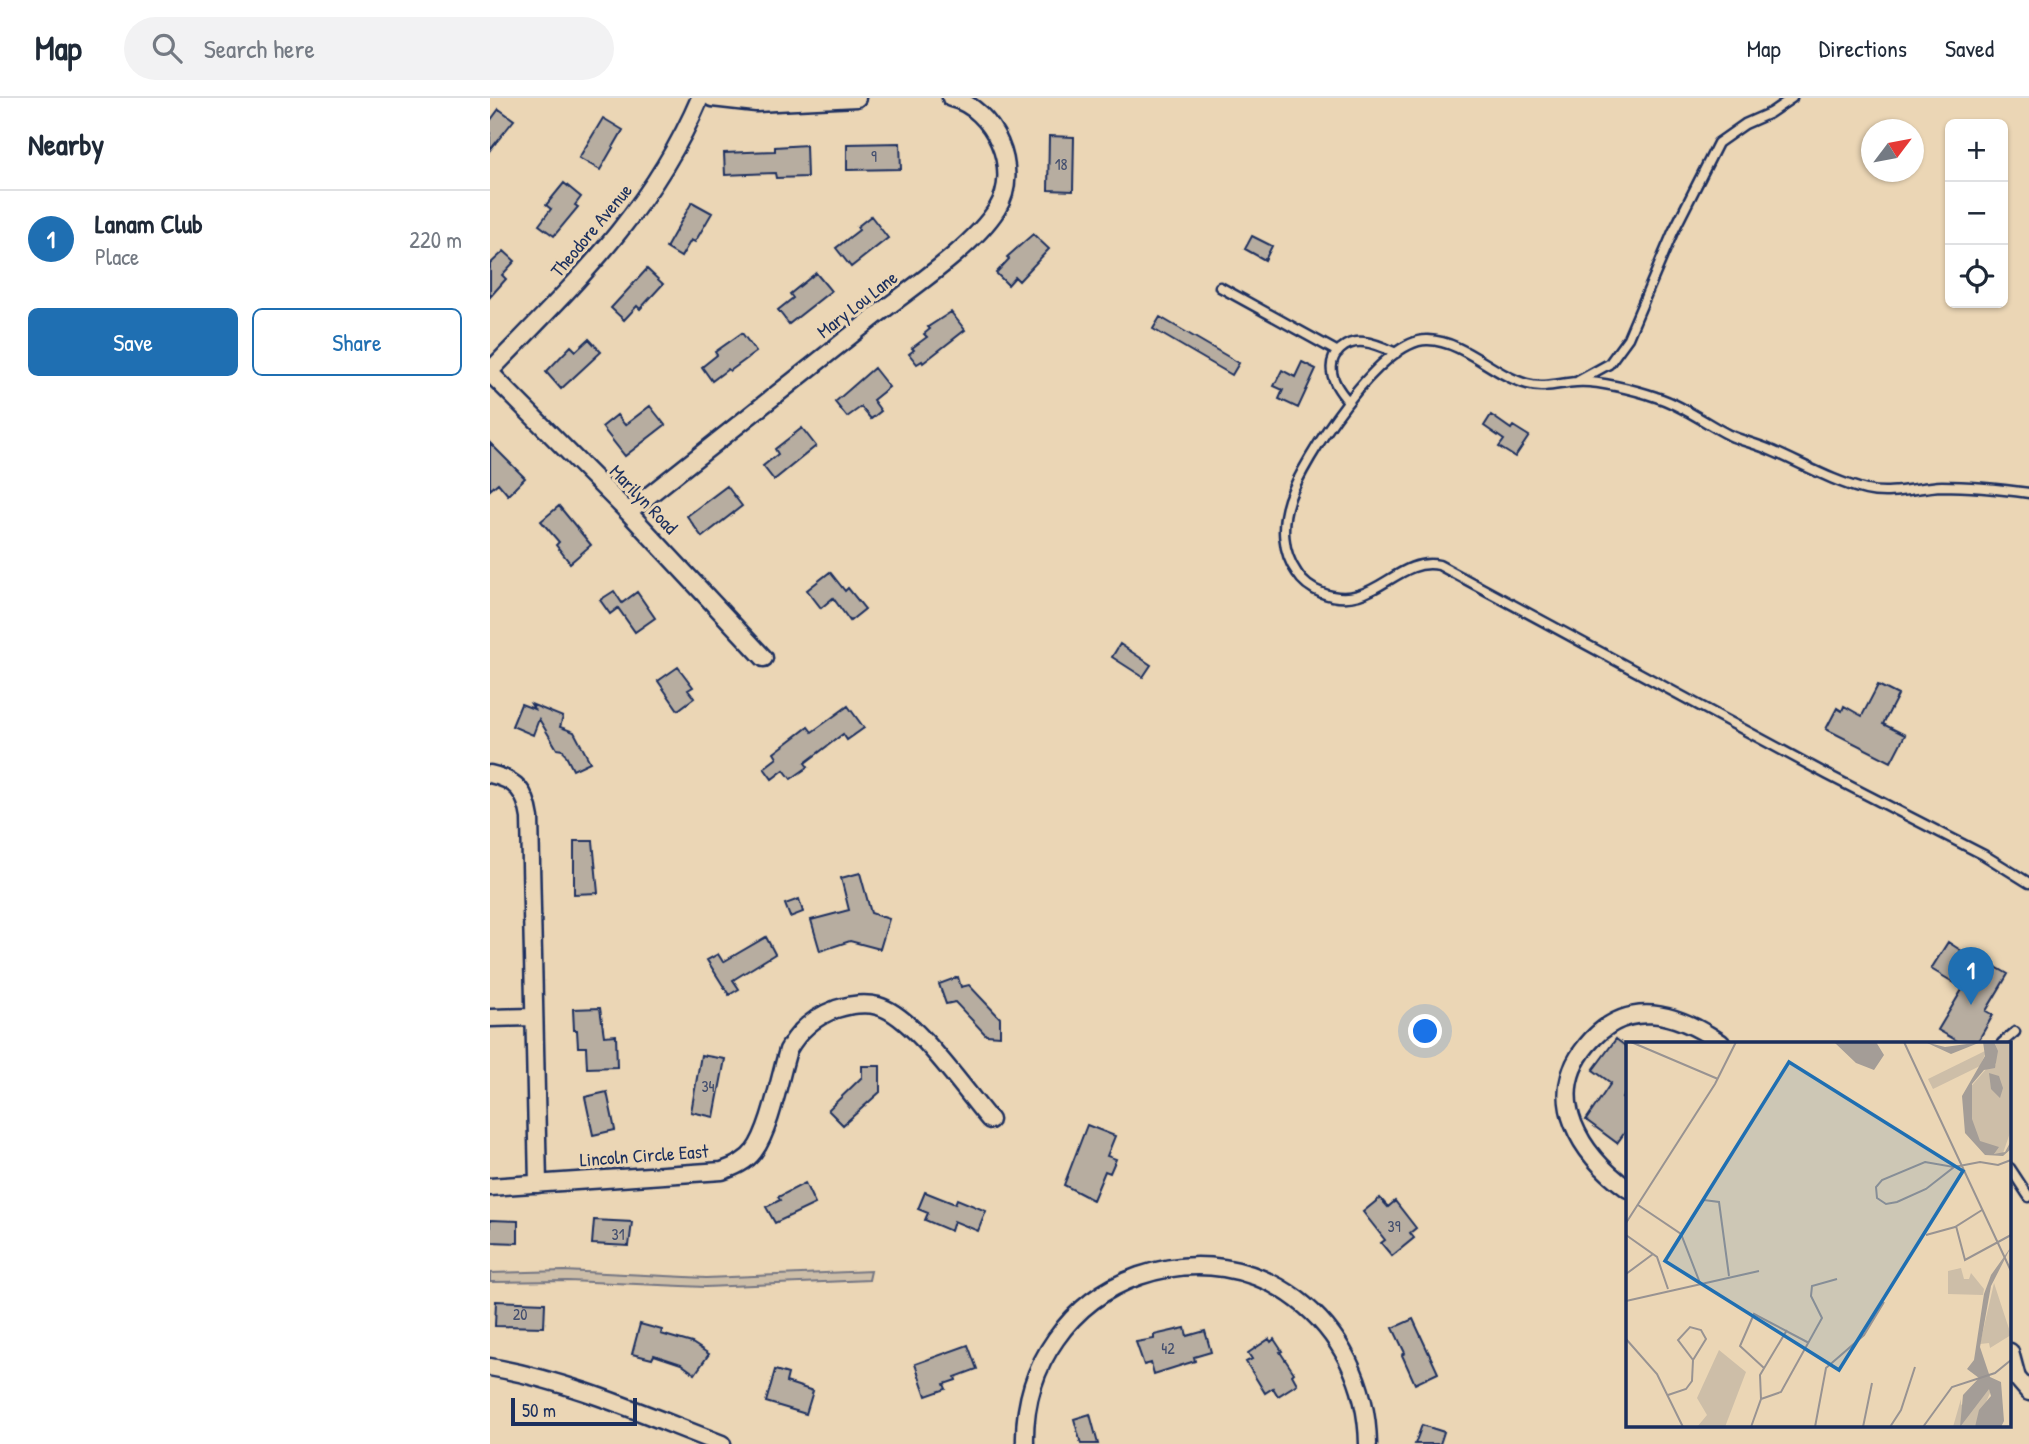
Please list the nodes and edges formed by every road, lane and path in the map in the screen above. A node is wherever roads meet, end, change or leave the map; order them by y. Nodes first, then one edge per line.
1 (700, 98) edge
2 (712, 98) edge
3 (857, 98) edge
4 (951, 98) edge
5 (1792, 98) edge
6 (1220, 287) dead end
7 (1338, 352) junction
8 (1396, 353) junction
9 (490, 372) edge
10 (1578, 381) junction
11 (1348, 401) junction
12 (2029, 493) edge
13 (628, 512) junction
14 (764, 658) dead end
15 (490, 774) edge
16 (2029, 883) edge
17 (534, 1017) junction
18 (490, 1018) edge
19 (2015, 1032) dead end
20 (1719, 1042) edge
21 (2003, 1042) edge
22 (990, 1120) dead end
23 (2011, 1170) edge
24 (2011, 1178) edge
25 (538, 1184) junction
26 (490, 1187) edge
27 (1626, 1187) edge
28 (2026, 1193) edge
29 (490, 1367) edge
30 (2013, 1377) edge
31 (2029, 1392) edge
32 (722, 1444) edge
33 (1025, 1444) edge
34 (1368, 1444) edge

1 - 9 street, Theodore Avenue
2 - 3 street
4 - 13 street, Mary Lou Lane
5 - 10 lane
6 - 7 lane
7 - 8 lane
7 - 11 lane
8 - 10 lane
8 - 11 lane
9 - 13 street, Marilyn Road
10 - 12 lane
11 - 16 lane
13 - 14 street, Marilyn Road
15 - 17 street
17 - 18 street
17 - 25 street
19 - 21 lane
20 - 27 street
22 - 25 street, Lincoln Circle East
23 - 28 lane
24 - 28 lane
25 - 26 street, Lincoln Circle East
29 - 32 street
30 - 31 street
33 - 34 street

